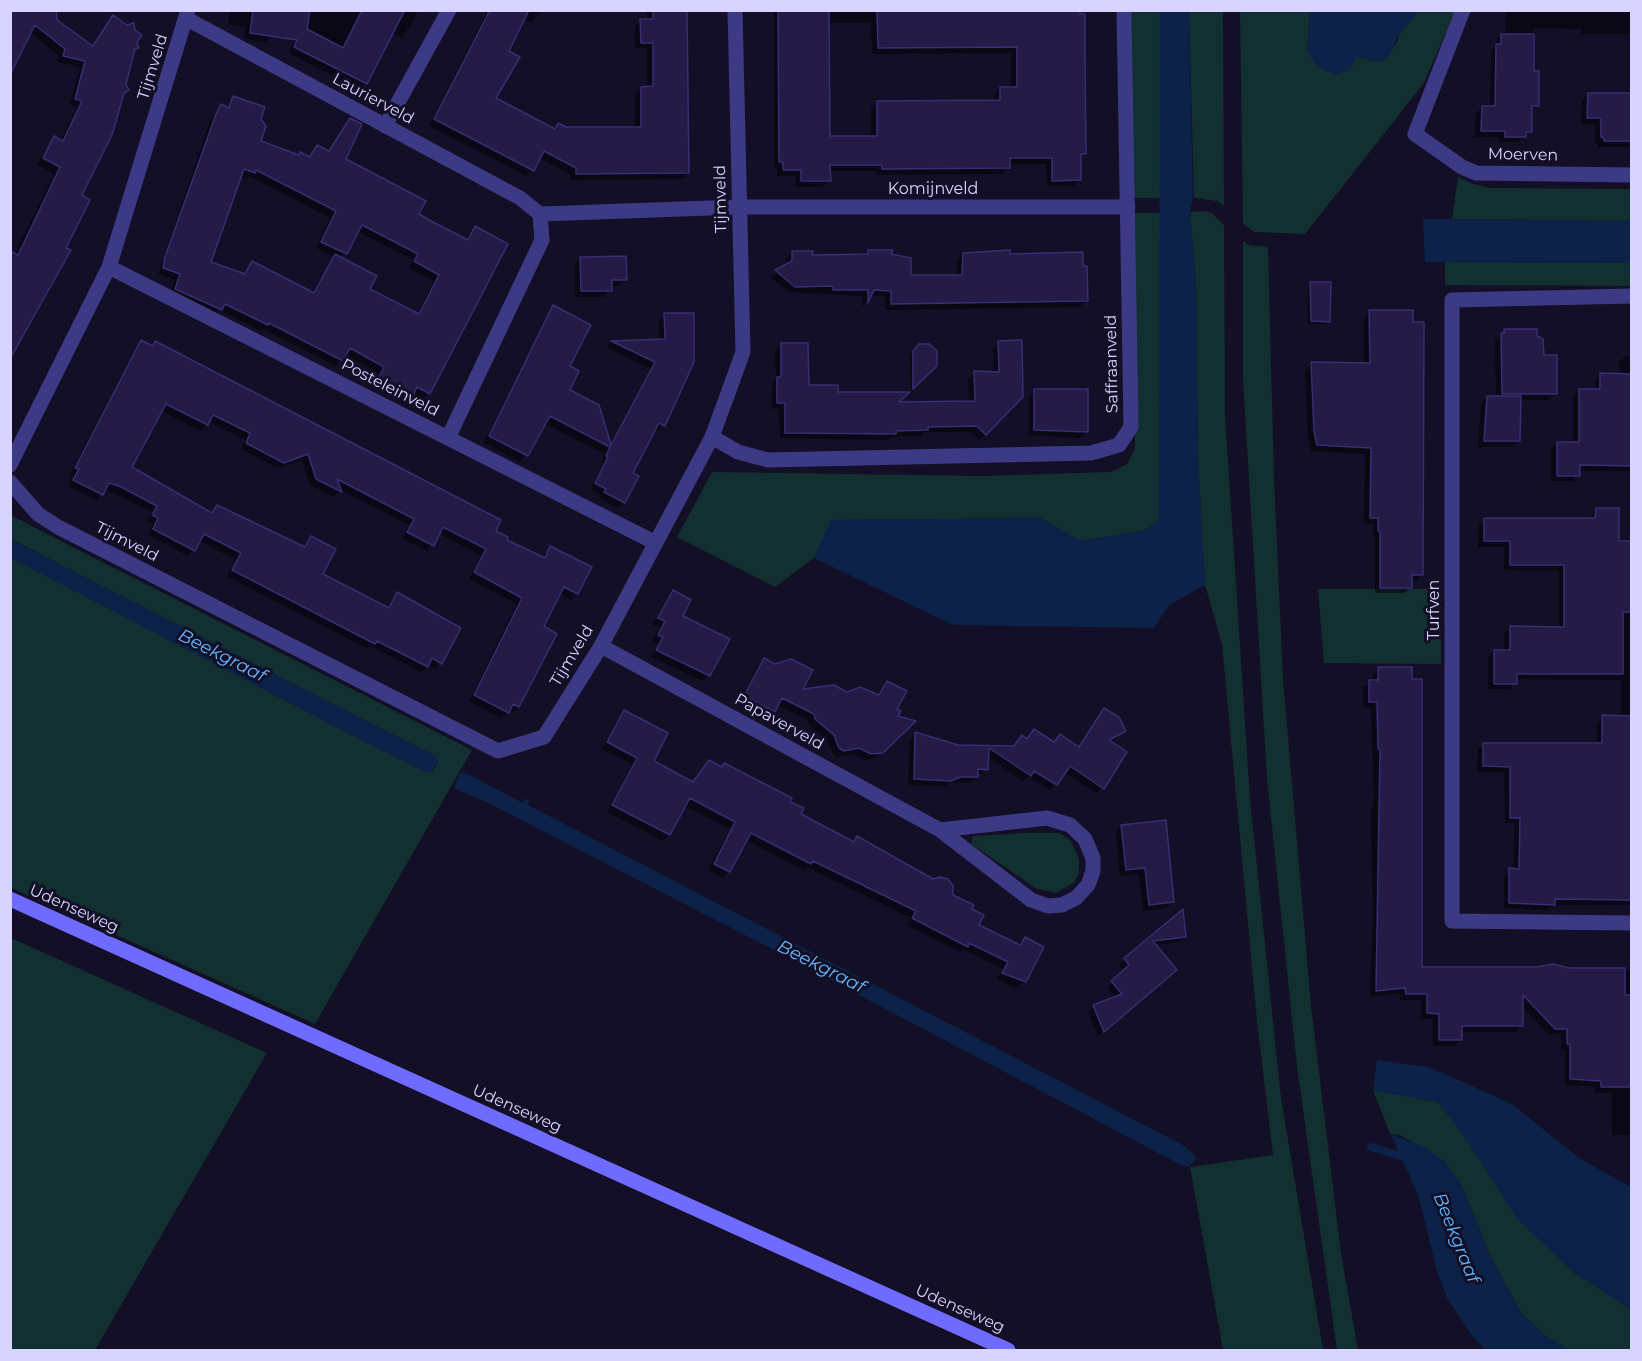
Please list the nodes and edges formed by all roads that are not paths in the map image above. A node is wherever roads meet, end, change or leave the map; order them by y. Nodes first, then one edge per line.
1 (449, 10) edge
2 (735, 10) edge
3 (1124, 10) edge
4 (1463, 10) edge
5 (187, 15) edge
6 (385, 126) junction
7 (1632, 175) edge
8 (738, 207) junction
9 (1128, 207) junction
10 (540, 214) junction
11 (109, 267) junction
12 (1632, 296) edge
13 (712, 437) junction
14 (448, 438) junction
15 (10, 465) edge
16 (10, 482) edge
17 (654, 542) junction
18 (601, 646) junction
19 (940, 830) junction
20 (10, 899) edge
21 (1632, 923) edge
22 (1008, 1350) edge

1 - 6 street
2 - 8 street, Tijmveld
3 - 9 street, Saffraanveld
4 - 7 street, Moerven
5 - 6 street, Laurierveld
5 - 11 street, Tijmveld
6 - 10 street, Laurierveld
8 - 9 street, Komijnveld
8 - 10 street
8 - 13 street, Tijmveld
9 - 13 street, Saffraanveld
10 - 14 street
11 - 14 street, Posteleinveld
11 - 15 street, Tijmveld
12 - 21 street, Turfven
13 - 17 street, Tijmveld
14 - 17 street, Posteleinveld
16 - 18 street, Tijmveld
17 - 18 street, Tijmveld
18 - 19 street, Papaverveld
19 - 19 street, Papaverveld
20 - 22 main road, Udenseweg

